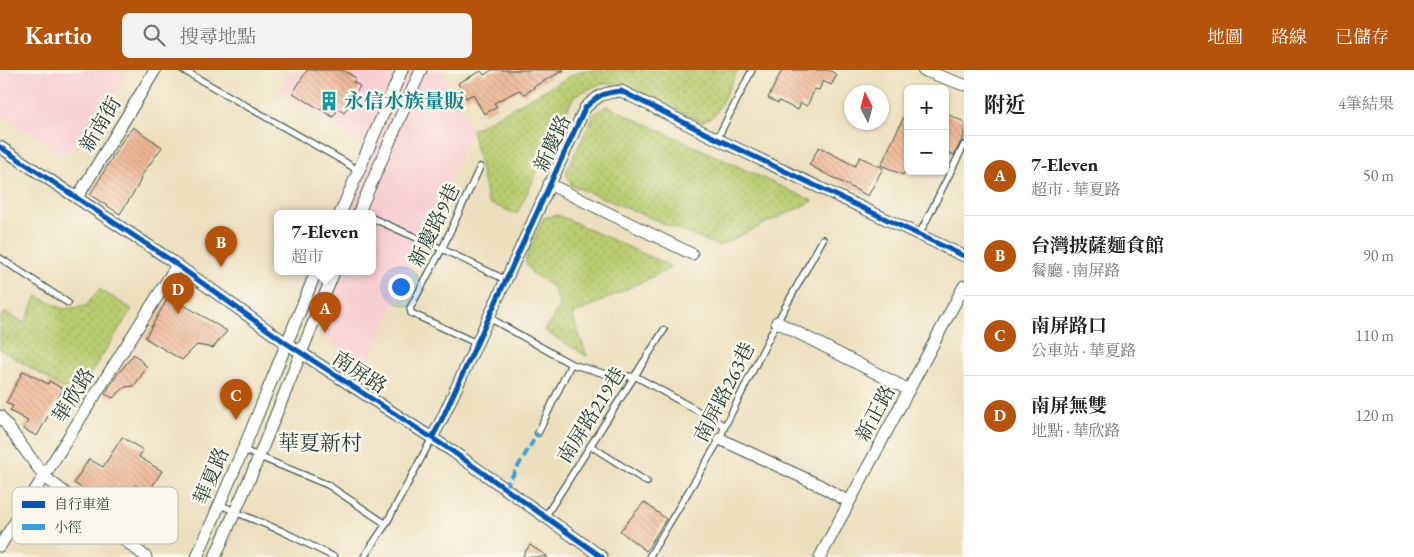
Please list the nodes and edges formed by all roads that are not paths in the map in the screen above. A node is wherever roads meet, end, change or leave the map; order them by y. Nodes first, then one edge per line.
1 (155, 70) edge
2 (184, 70) edge
3 (402, 70) edge
4 (421, 70) edge
5 (752, 70) edge
6 (923, 70) edge
7 (964, 85) edge
8 (717, 139) junction
9 (964, 145) edge
10 (0, 147) edge
11 (480, 167) dead end
12 (358, 171) junction
13 (549, 184) junction
14 (77, 198) junction
15 (342, 210) edge
16 (362, 210) edge
17 (376, 220) edge
18 (919, 235) junction
19 (823, 239) dead end
20 (442, 249) junction
21 (692, 254) dead end
22 (964, 256) edge
23 (0, 258) edge
24 (177, 265) junction
25 (315, 275) edge
26 (333, 275) edge
27 (506, 280) junction
28 (964, 286) edge
29 (68, 303) dead end
30 (488, 317) junction
31 (777, 322) junction
32 (664, 330) dead end
33 (286, 343) junction
34 (476, 343) junction
35 (301, 352) junction
36 (571, 364) junction
37 (635, 376) junction
38 (908, 390) junction
39 (0, 416) edge
40 (725, 426) junction
41 (538, 433) dead end
42 (432, 438) junction
43 (720, 439) junction
44 (591, 446) junction
45 (243, 450) junction
46 (258, 456) junction
47 (44, 476) junction
48 (647, 482) dead end
49 (37, 487) edge
50 (58, 487) edge
51 (849, 502) junction
52 (219, 504) junction
53 (235, 512) junction
54 (545, 517) junction
55 (386, 524) junction
56 (12, 527) edge
57 (130, 544) edge
58 (0, 546) edge
59 (146, 557) edge
60 (197, 557) edge
61 (215, 557) edge
62 (334, 557) edge
63 (364, 557) edge
64 (602, 557) edge
65 (648, 557) edge
66 (820, 557) edge

1 - 14 street, 新南街
2 - 12 lane
3 - 12 street
4 - 16 street
5 - 8 lane
6 - 7 street
8 - 13 street, 新慶路
8 - 18 street, 新慶路
9 - 18 lane
10 - 14 street, 南屏路
11 - 20 lane, 新慶路9巷
12 - 15 street
13 - 21 street
13 - 27 street, 新慶路
14 - 24 street, 南屏路
17 - 20 lane
18 - 22 street, 新慶路
19 - 31 lane, 南屏路263巷
20 - 27 lane
20 - 34 lane, 新慶路9巷
23 - 29 lane
24 - 33 street, 南屏路
24 - 47 street, 華欣路
25 - 33 street, 華夏路
26 - 35 street, 華夏路
27 - 30 street, 新慶路
28 - 38 street, 新正路
30 - 34 street, 新慶路
30 - 36 lane
31 - 38 street
31 - 40 lane, 南屏路263巷
32 - 37 lane, 南屏路219巷
33 - 35 street, 南屏路
33 - 45 street, 華夏路
34 - 42 street, 新慶路
35 - 42 street, 南屏路
35 - 46 street, 華夏路
36 - 37 lane
36 - 41 lane
37 - 40 lane
37 - 44 lane, 南屏路219巷
38 - 51 street, 新正路
39 - 47 street
40 - 43 lane, 南屏路263巷
42 - 54 street, 南屏路
42 - 55 lane
43 - 51 street
43 - 65 lane, 南屏路263巷
44 - 48 lane
44 - 54 lane, 南屏路219巷
45 - 46 lane
45 - 52 street, 華夏路
46 - 53 street, 華夏路
46 - 55 lane
47 - 49 street, 華欣路
47 - 50 street
51 - 66 street, 新正路
52 - 53 lane
52 - 60 street, 華夏路
53 - 61 street, 華夏路
53 - 62 lane
54 - 64 street, 南屏路
55 - 63 lane
56 - 58 street, 華欣路
57 - 59 street

